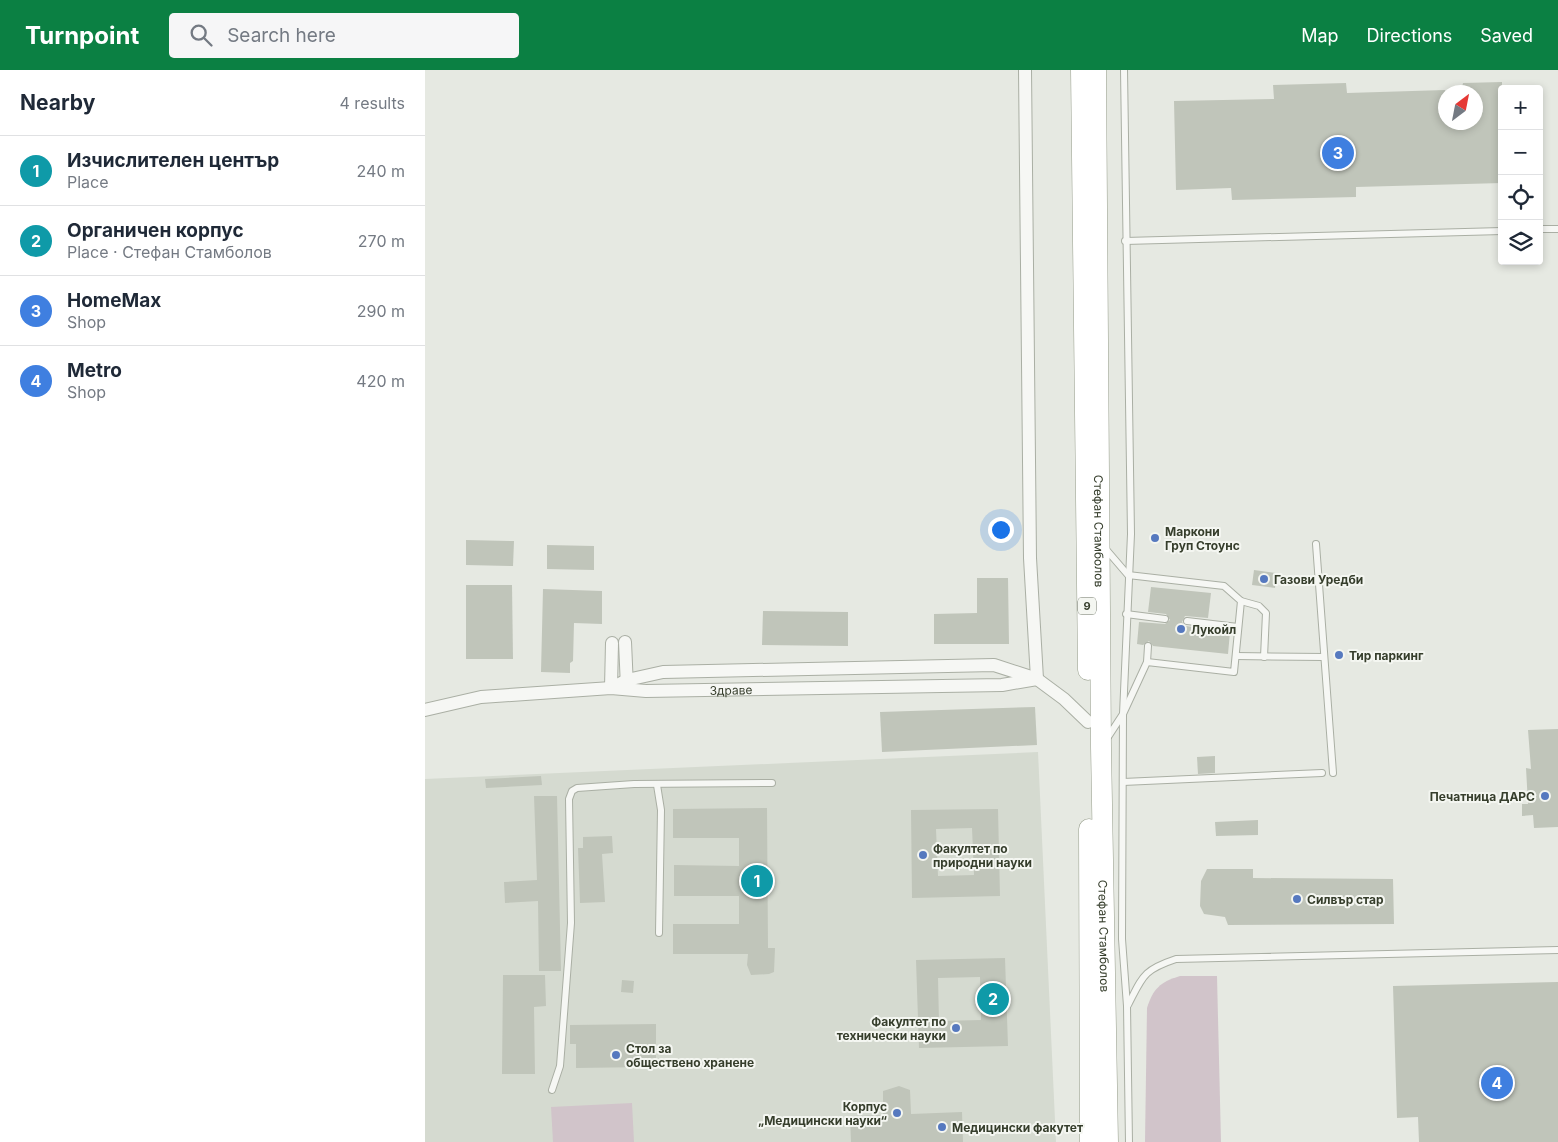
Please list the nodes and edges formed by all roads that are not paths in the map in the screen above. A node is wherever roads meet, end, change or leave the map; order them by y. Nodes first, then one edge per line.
1 (1025, 70) edge
2 (1081, 70) edge
3 (1096, 70) edge
4 (1124, 70) edge
5 (1543, 229) edge
6 (1558, 229) edge
7 (1498, 231) edge
8 (1125, 241) junction
9 (1101, 544) junction
10 (1315, 544) dead end
11 (1128, 575) junction
12 (1241, 601) junction
13 (1126, 614) junction
14 (1165, 619) dead end
15 (1187, 621) dead end
16 (1239, 627) junction
17 (1148, 646) dead end
18 (1236, 656) junction
19 (1325, 656) junction
20 (1264, 657) junction
21 (1147, 662) junction
22 (1037, 679) junction
23 (627, 685) junction
24 (611, 688) junction
25 (425, 710) edge
26 (1123, 714) junction
27 (1088, 722) junction
28 (1101, 747) junction
29 (1322, 773) dead end
30 (1333, 773) dead end
31 (1123, 782) junction
32 (772, 783) dead end
33 (657, 785) junction
34 (659, 933) dead end
35 (1558, 950) edge
36 (1127, 1006) junction
37 (552, 1090) dead end
38 (1090, 1142) edge
39 (1108, 1142) edge
40 (1129, 1142) edge

1 - 22 street
2 - 27 highway, Стефан Стамболов / 9
3 - 9 highway, Стефан Стамболов / 9
4 - 8 lane
5 - 6 lane
7 - 8 lane
8 - 11 lane
9 - 11 lane
9 - 28 highway, Стефан Стамболов / 9
10 - 19 lane
11 - 12 lane
11 - 13 lane
12 - 16 lane
12 - 20 lane
13 - 14 lane
13 - 26 lane
15 - 16 lane
16 - 18 lane
17 - 21 lane
18 - 20 lane
18 - 21 lane
19 - 20 lane
19 - 30 lane
21 - 26 lane
22 - 23 street, Здраве
22 - 23 street
22 - 27 street
23 - 24 street
23 - 24 street
24 - 25 street
26 - 28 lane
26 - 31 lane
27 - 38 highway, Стефан Стамболов / 9
28 - 39 highway, Стефан Стамболов / 9
29 - 31 lane
31 - 36 lane
32 - 33 lane
33 - 34 lane
33 - 37 lane
35 - 36 lane
36 - 40 lane

